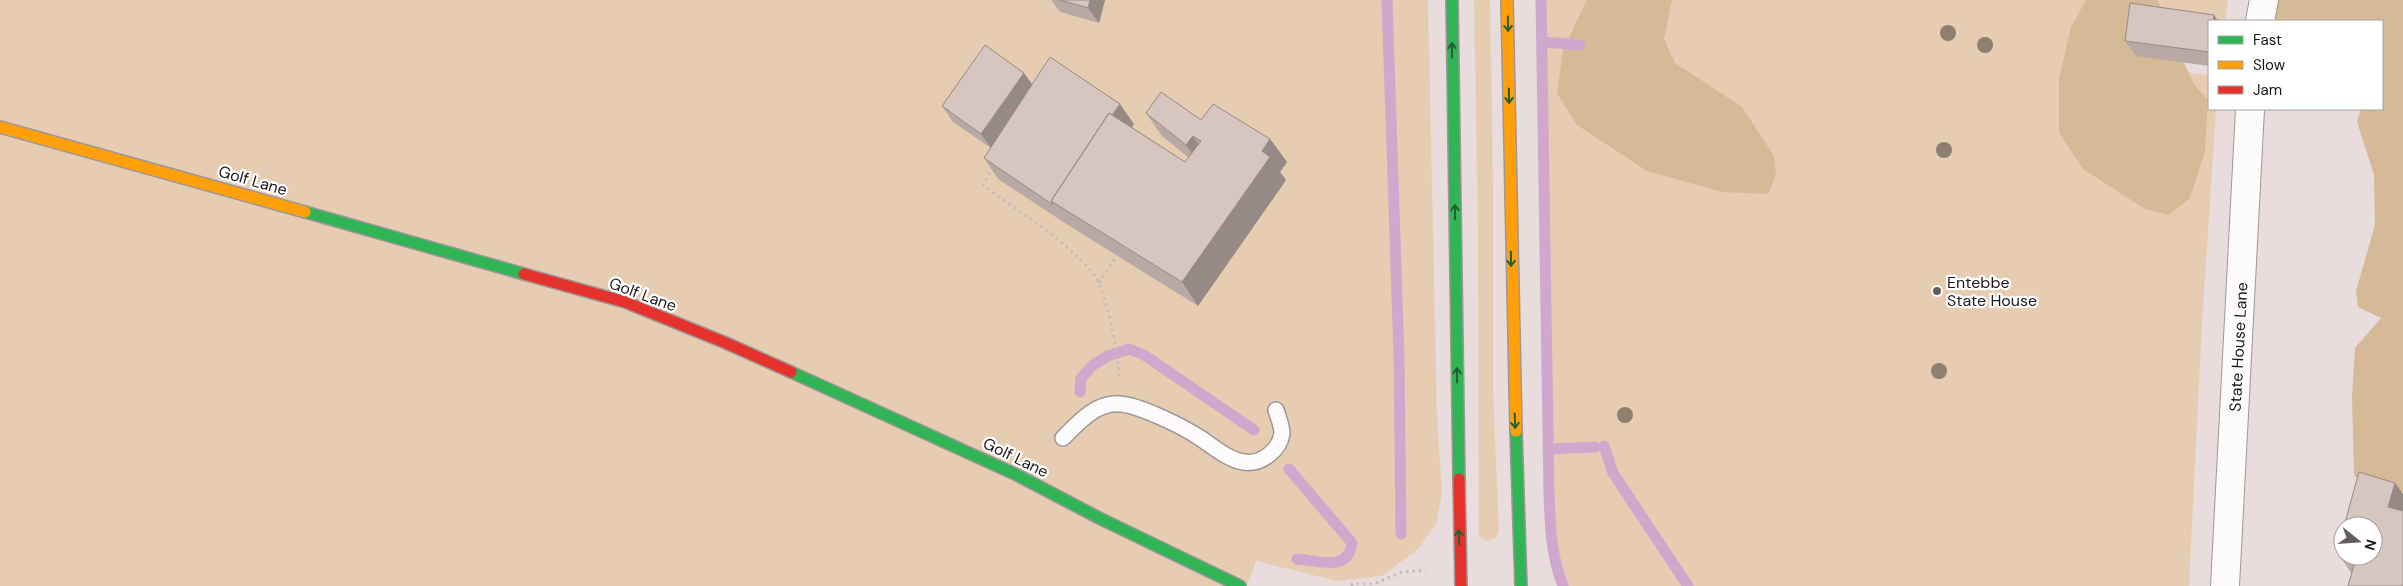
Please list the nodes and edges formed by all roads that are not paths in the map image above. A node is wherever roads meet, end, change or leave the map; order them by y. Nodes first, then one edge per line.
1 (1452, 0) edge
2 (1507, 0) edge
3 (2264, 0) edge
4 (2260, 20) edge
5 (2250, 110) edge
6 (0, 127) edge
7 (1276, 410) dead end
8 (1062, 438) dead end
9 (1240, 586) edge
10 (1461, 586) edge
11 (1522, 586) edge
12 (2225, 586) edge

10 -> 1 main road
2 -> 11 main road
3 - 4 street
5 - 12 street, State House Lane
6 - 9 main road, Golf Lane
7 - 8 lane

